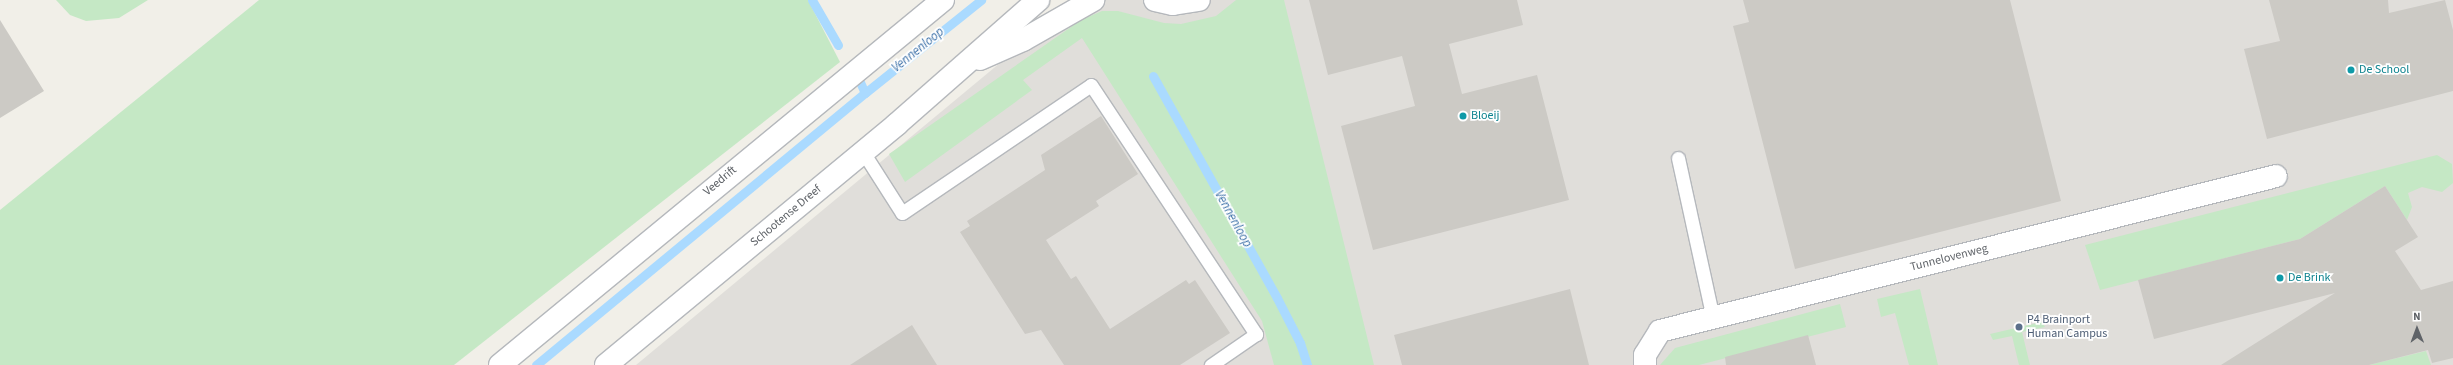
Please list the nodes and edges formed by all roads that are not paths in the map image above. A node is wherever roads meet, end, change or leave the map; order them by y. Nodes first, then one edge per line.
1 (943, 0) edge
2 (1038, 0) edge
3 (1093, 0) edge
4 (1155, 0) edge
5 (1199, 0) edge
6 (964, 66) junction
7 (863, 152) junction
8 (1678, 158) dead end
9 (2276, 176) dead end
10 (1713, 318) junction
11 (500, 365) edge
12 (606, 365) edge
13 (1211, 365) edge
14 (1645, 365) edge

1 - 11 street, Veedrift
2 - 6 street, Schootense Dreef
3 - 6 street, Schootense Dreef
4 - 5 street
6 - 7 street, Schootense Dreef
7 - 12 street, Schootense Dreef
7 - 13 lane
8 - 10 lane
9 - 10 street, Tunnelovenweg
10 - 14 street, Tunnelovenweg

